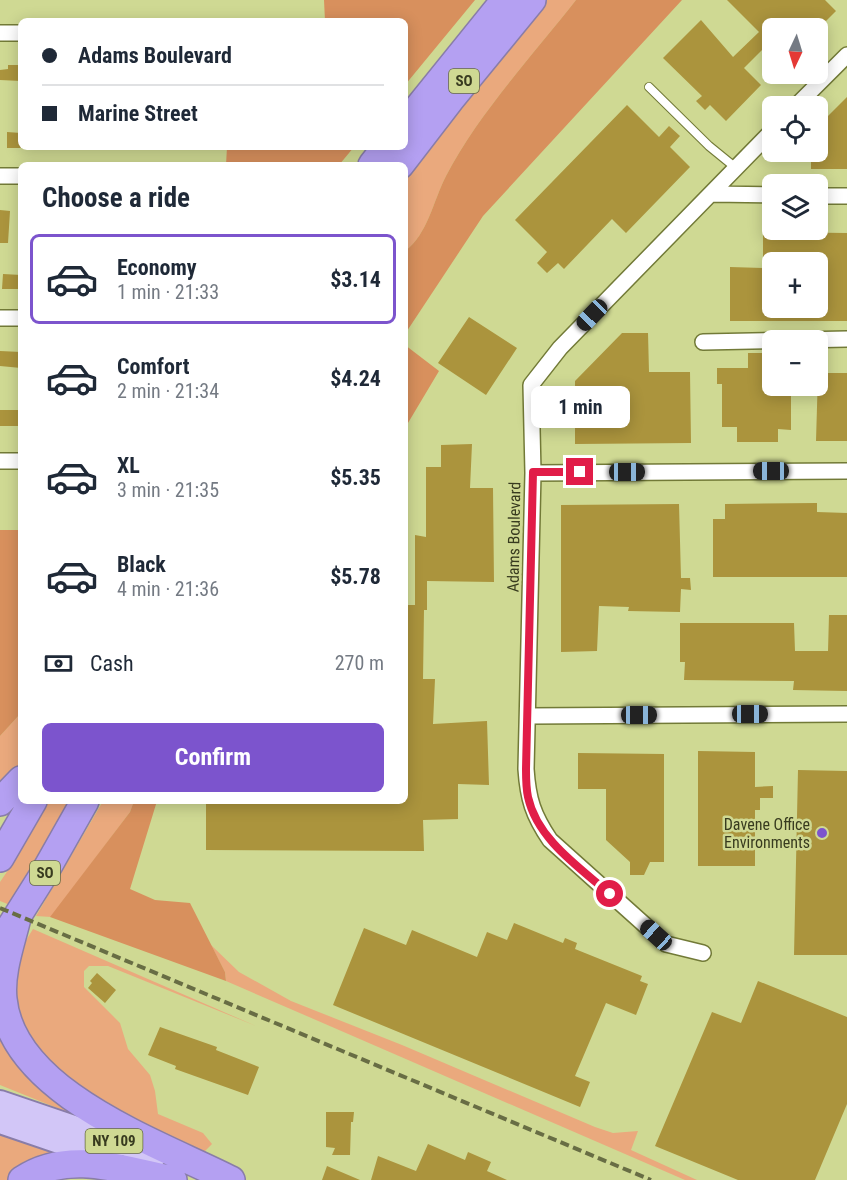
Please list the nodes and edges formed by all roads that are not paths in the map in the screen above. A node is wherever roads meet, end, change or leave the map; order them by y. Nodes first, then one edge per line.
1 (505, 0) edge
2 (532, 0) edge
3 (0, 33) edge
4 (18, 33) edge
5 (847, 55) edge
6 (840, 69) edge
7 (649, 87) dead end
8 (808, 96) edge
9 (408, 120) edge
10 (762, 141) edge
11 (384, 150) edge
12 (374, 162) edge
13 (402, 162) edge
14 (736, 168) junction
15 (0, 176) edge
16 (18, 176) edge
17 (712, 194) junction
18 (762, 195) edge
19 (828, 196) edge
20 (847, 196) edge
21 (0, 318) edge
22 (18, 318) edge
23 (847, 339) edge
24 (703, 342) dead end
25 (0, 460) edge
26 (18, 461) edge
27 (847, 471) edge
28 (533, 472) junction
29 (847, 714) edge
30 (529, 716) junction
31 (18, 783) edge
32 (0, 802) edge
33 (31, 804) edge
34 (83, 804) edge
35 (0, 858) edge
36 (17, 918) junction
37 (0, 942) edge
38 (704, 952) dead end
39 (0, 1102) edge
40 (0, 1122) edge
41 (22, 1180) edge
42 (173, 1180) edge
43 (230, 1180) edge

1 - 9 highway, SO
2 - 13 highway, SO
3 - 4 street
5 - 6 street
6 - 8 street
7 - 14 lane
10 - 14 street, Adams Boulevard
11 - 12 highway
14 - 17 street, Adams Boulevard
15 - 16 street
17 - 18 street
17 - 28 street, Adams Boulevard
19 - 20 street
21 - 22 street
23 - 24 street
25 - 26 street
27 - 28 street
28 - 30 street, Adams Boulevard
29 - 30 street
30 - 38 street, Adams Boulevard
31 - 32 highway
33 - 35 highway
34 - 36 highway, SO
36 - 37 highway, SO
36 - 43 highway
39 - 43 main road, NY 109
40 - 42 main road, NY 109
41 - 42 highway

